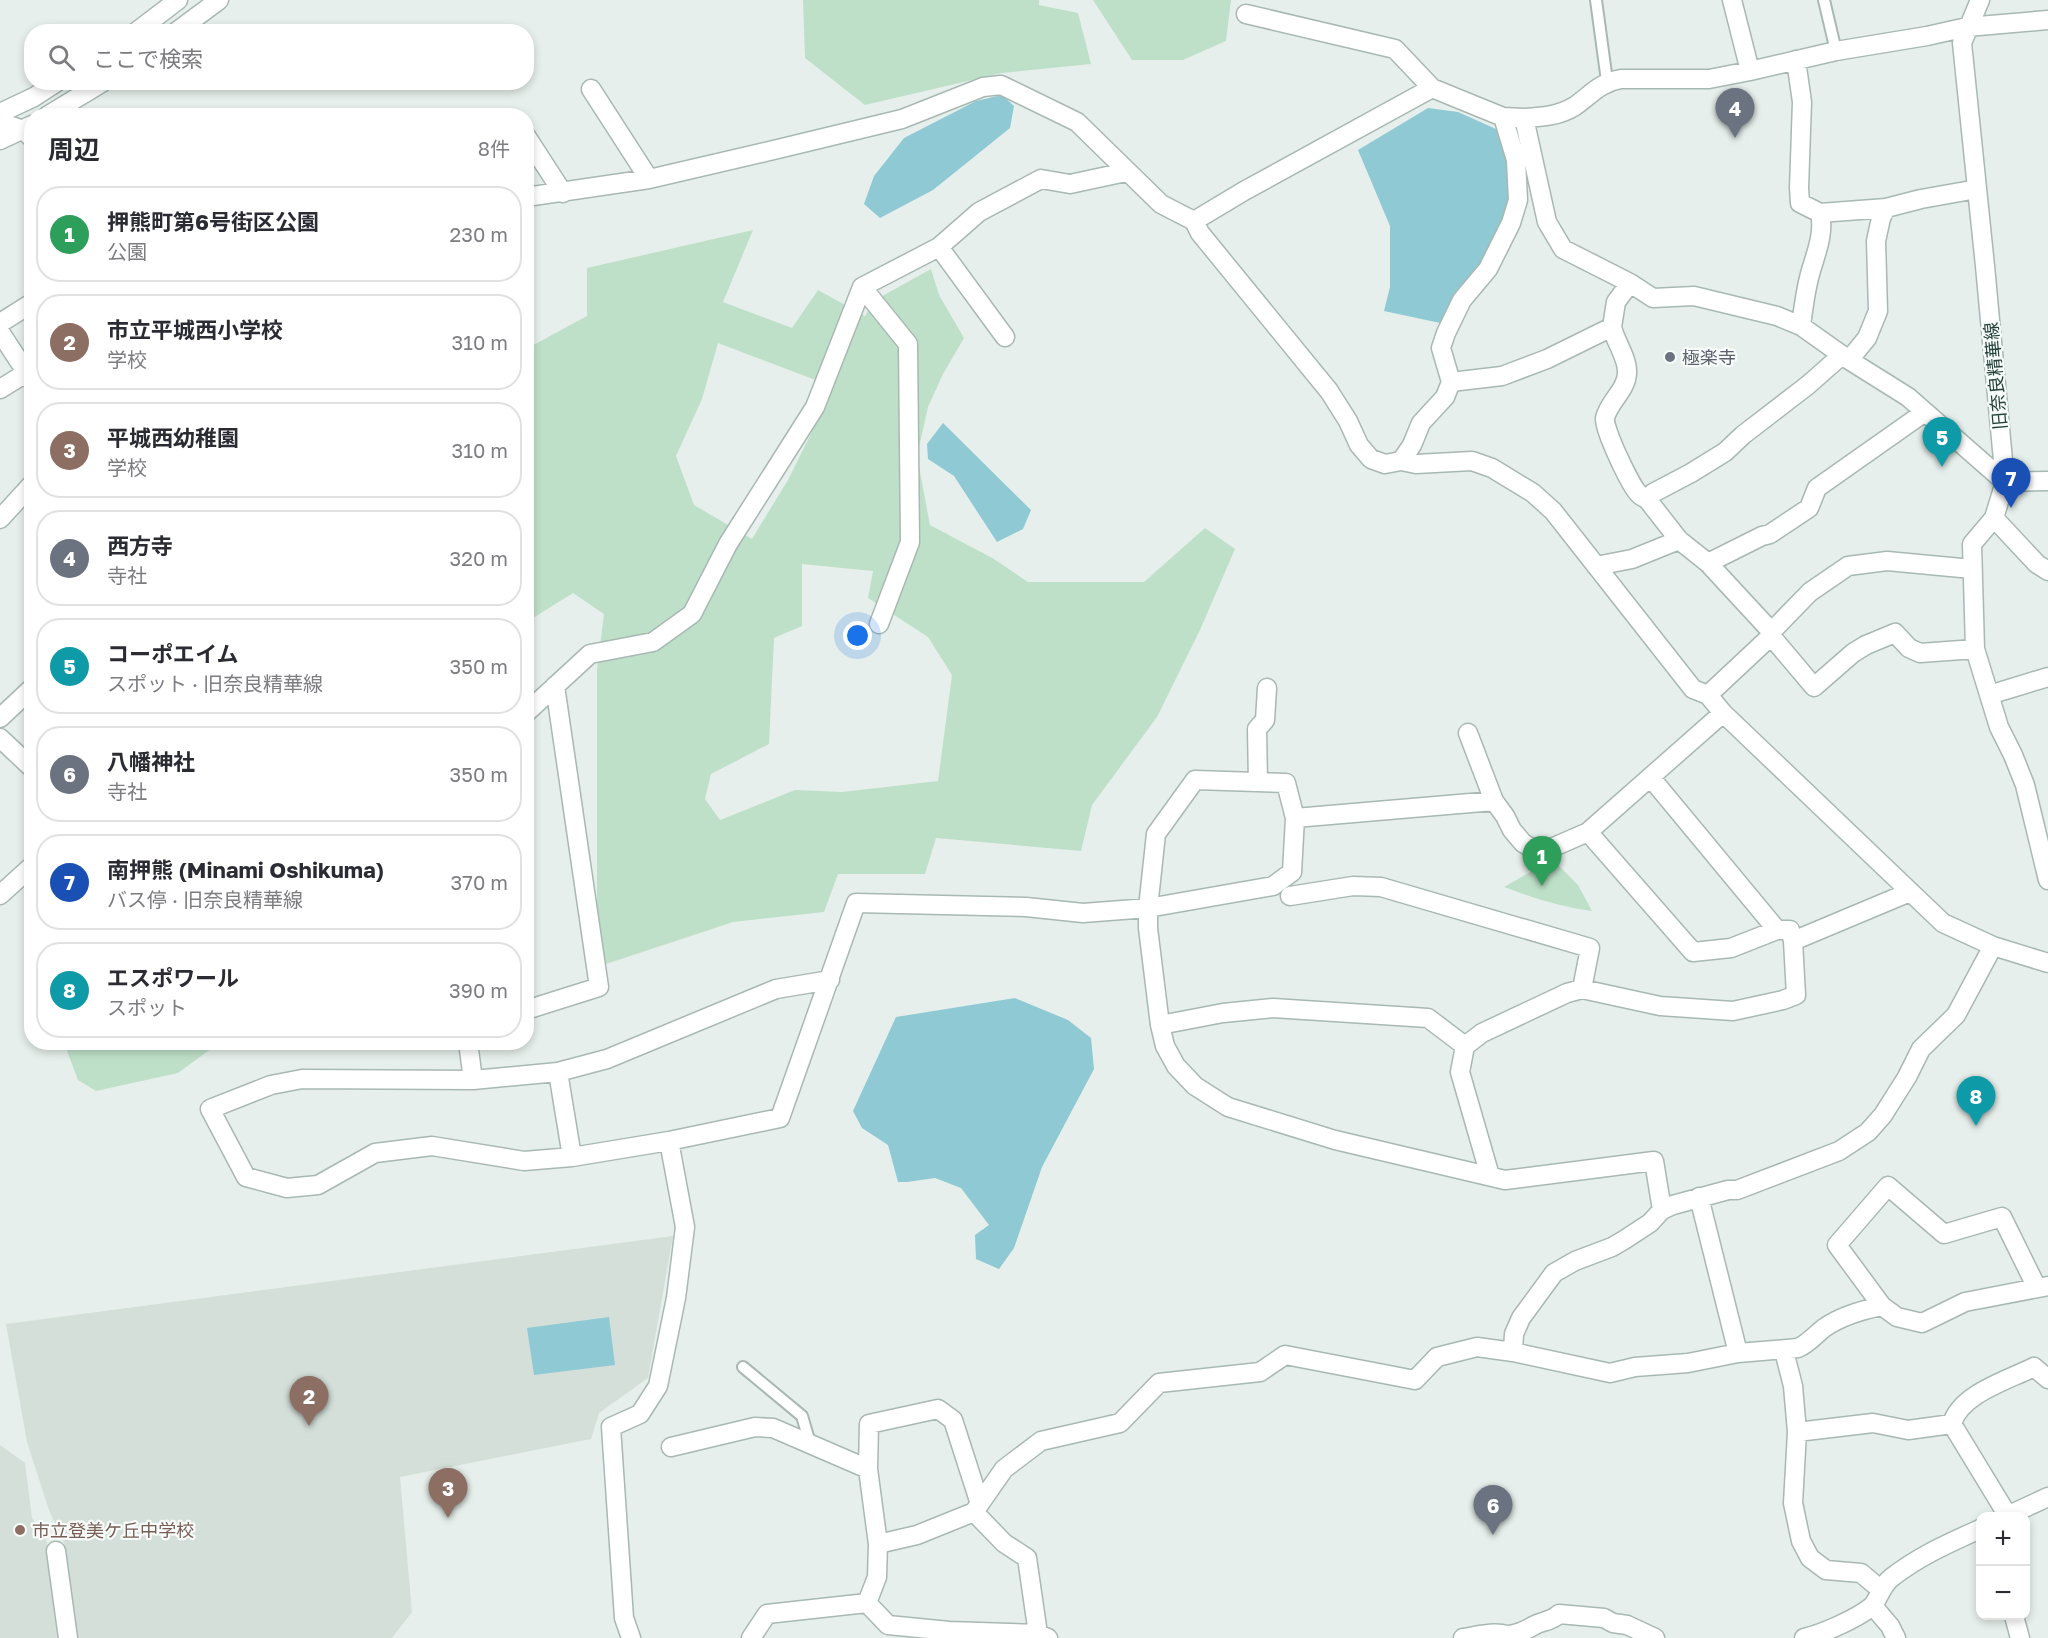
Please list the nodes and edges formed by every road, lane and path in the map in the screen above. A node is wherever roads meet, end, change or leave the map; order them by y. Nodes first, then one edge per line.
1 (178, 0) edge
2 (219, 0) edge
3 (1596, 0) edge
4 (1732, 0) edge
5 (1824, 0) edge
6 (1980, 0) edge
7 (1246, 14) dead end
8 (2048, 20) edge
9 (146, 24) edge
10 (187, 24) edge
11 (1967, 27) junction
12 (1836, 51) junction
13 (1796, 60) junction
14 (1750, 70) junction
15 (1607, 81) junction
16 (1432, 88) junction
17 (591, 89) dead end
18 (45, 90) edge
19 (90, 90) edge
20 (60, 108) edge
21 (0, 113) edge
22 (1503, 117) junction
23 (1524, 118) junction
24 (0, 122) edge
25 (24, 129) edge
26 (24, 133) edge
27 (0, 140) edge
28 (534, 149) edge
29 (1126, 172) junction
30 (648, 179) junction
31 (1977, 189) junction
32 (562, 193) junction
33 (534, 196) edge
34 (1886, 208) junction
35 (1820, 213) junction
36 (1194, 221) junction
37 (939, 247) junction
38 (1630, 283) junction
39 (862, 287) junction
40 (24, 308) edge
41 (0, 323) edge
42 (1801, 326) junction
43 (1612, 327) junction
44 (0, 332) edge
45 (1005, 337) dead end
46 (1846, 357) junction
47 (24, 369) edge
48 (24, 379) edge
49 (1451, 382) junction
50 (0, 389) edge
51 (1925, 412) junction
52 (1401, 461) junction
53 (2048, 481) edge
54 (2005, 482) junction
55 (24, 493) edge
56 (1647, 499) junction
57 (1994, 518) junction
58 (0, 519) edge
59 (1679, 540) junction
60 (1708, 563) junction
61 (1596, 566) junction
62 (1972, 568) junction
63 (2048, 571) edge
64 (879, 624) dead end
65 (1771, 636) junction
66 (1975, 649) junction
67 (2048, 676) edge
68 (555, 686) junction
69 (1266, 688) dead end
70 (1989, 694) junction
71 (1708, 695) junction
72 (24, 696) edge
73 (534, 705) edge
74 (1723, 713) junction
75 (0, 718) edge
76 (1468, 733) dead end
77 (0, 738) edge
78 (24, 760) edge
79 (1651, 778) junction
80 (1258, 782) junction
81 (1494, 801) junction
82 (1295, 818) junction
83 (1588, 832) junction
84 (24, 873) edge
85 (2048, 880) edge
86 (1910, 892) junction
87 (0, 895) edge
88 (1290, 896) dead end
89 (1148, 908) junction
90 (1777, 930) junction
91 (1793, 941) junction
92 (1993, 946) junction
93 (2048, 963) edge
94 (830, 980) junction
95 (1582, 989) junction
96 (534, 1007) edge
97 (1160, 1025) junction
98 (1465, 1046) junction
99 (469, 1050) edge
100 (558, 1072) junction
101 (473, 1080) junction
102 (669, 1142) junction
103 (572, 1157) junction
104 (1490, 1176) junction
105 (1699, 1197) junction
106 (1662, 1210) junction
107 (2043, 1287) edge
108 (1882, 1306) junction
109 (1784, 1351) junction
110 (1513, 1352) junction
111 (1738, 1353) junction
112 (743, 1366) dead end
113 (2048, 1379) edge
114 (1952, 1424) junction
115 (1797, 1432) junction
116 (810, 1443) junction
117 (671, 1447) dead end
118 (868, 1469) junction
119 (2048, 1497) edge
120 (977, 1508) junction
121 (2006, 1512) edge
122 (2016, 1512) edge
123 (1976, 1532) edge
124 (878, 1544) junction
125 (56, 1551) dead end
126 (1880, 1589) junction
127 (867, 1603) junction
128 (1873, 1606) junction
129 (2015, 1620) edge
130 (1043, 1636) edge
131 (1512, 1636) edge
132 (68, 1638) edge
133 (631, 1638) edge
134 (751, 1638) edge
135 (1463, 1638) edge
136 (1655, 1638) edge
137 (1804, 1638) edge
138 (1896, 1638) edge
139 (2020, 1638) edge

1 - 9 street
2 - 10 street
3 - 15 lane
4 - 14 street
5 - 12 lane
6 - 11 street, 旧奈良精華線
7 - 16 street
8 - 11 street
11 - 12 street
11 - 31 street, 旧奈良精華線
12 - 13 street
13 - 14 street
13 - 35 street
14 - 15 street
15 - 23 street
16 - 22 street
16 - 36 street
17 - 30 street
18 - 21 street
19 - 20 street
22 - 23 street
22 - 49 street
23 - 38 street
24 - 25 street
26 - 27 street
28 - 32 street
29 - 30 street
29 - 36 street
29 - 37 street
30 - 32 street
31 - 34 street
31 - 54 street, 旧奈良精華線
32 - 33 street
34 - 35 street
34 - 46 street
35 - 42 street
36 - 52 street
37 - 39 street
37 - 45 street
38 - 42 street
38 - 43 street
39 - 64 street
39 - 68 street
40 - 41 street
42 - 46 street
43 - 49 street
43 - 56 street
44 - 47 street
46 - 51 street
46 - 56 street
48 - 50 street
49 - 52 street
51 - 54 street
51 - 60 street
52 - 61 street
53 - 54 street
54 - 57 street, 旧奈良精華線
55 - 58 street
56 - 59 street
57 - 62 street, 旧奈良精華線
57 - 63 street
59 - 60 street
59 - 61 street
60 - 65 street
61 - 71 street
62 - 65 street
62 - 66 street, 旧奈良精華線
65 - 66 street
65 - 71 street
66 - 70 street, 旧奈良精華線
67 - 70 street
68 - 73 street
68 - 96 street
69 - 80 street
70 - 85 street, 旧奈良精華線
71 - 74 street
72 - 75 street
74 - 79 street
74 - 86 street
76 - 81 street
77 - 78 street
79 - 83 street
79 - 90 street
80 - 82 street
80 - 89 street
81 - 82 street
81 - 83 street
82 - 89 street
83 - 90 street
84 - 87 street
86 - 91 street
86 - 92 street
88 - 95 street
89 - 94 street
89 - 97 street
90 - 91 street
91 - 95 street
92 - 93 street
92 - 105 street
94 - 100 street
94 - 102 street
95 - 98 street
97 - 98 street
97 - 104 street
98 - 104 street
99 - 101 street
100 - 101 street
100 - 103 street
101 - 103 street
102 - 103 street
102 - 133 street
104 - 106 street
105 - 106 street
105 - 111 street
106 - 110 street
107 - 108 street
107 - 108 street
108 - 109 street
109 - 111 street
109 - 115 street
110 - 111 street
110 - 120 street
112 - 116 lane
113 - 114 street
114 - 115 street
114 - 121 street
115 - 126 street
116 - 117 street
116 - 118 street
118 - 120 street
118 - 124 street
119 - 122 street
120 - 124 street
120 - 130 street
123 - 126 street
124 - 127 street
125 - 132 street
126 - 128 street
127 - 130 street
127 - 134 street
128 - 137 street
128 - 138 street
129 - 139 street
131 - 135 street
131 - 136 street

